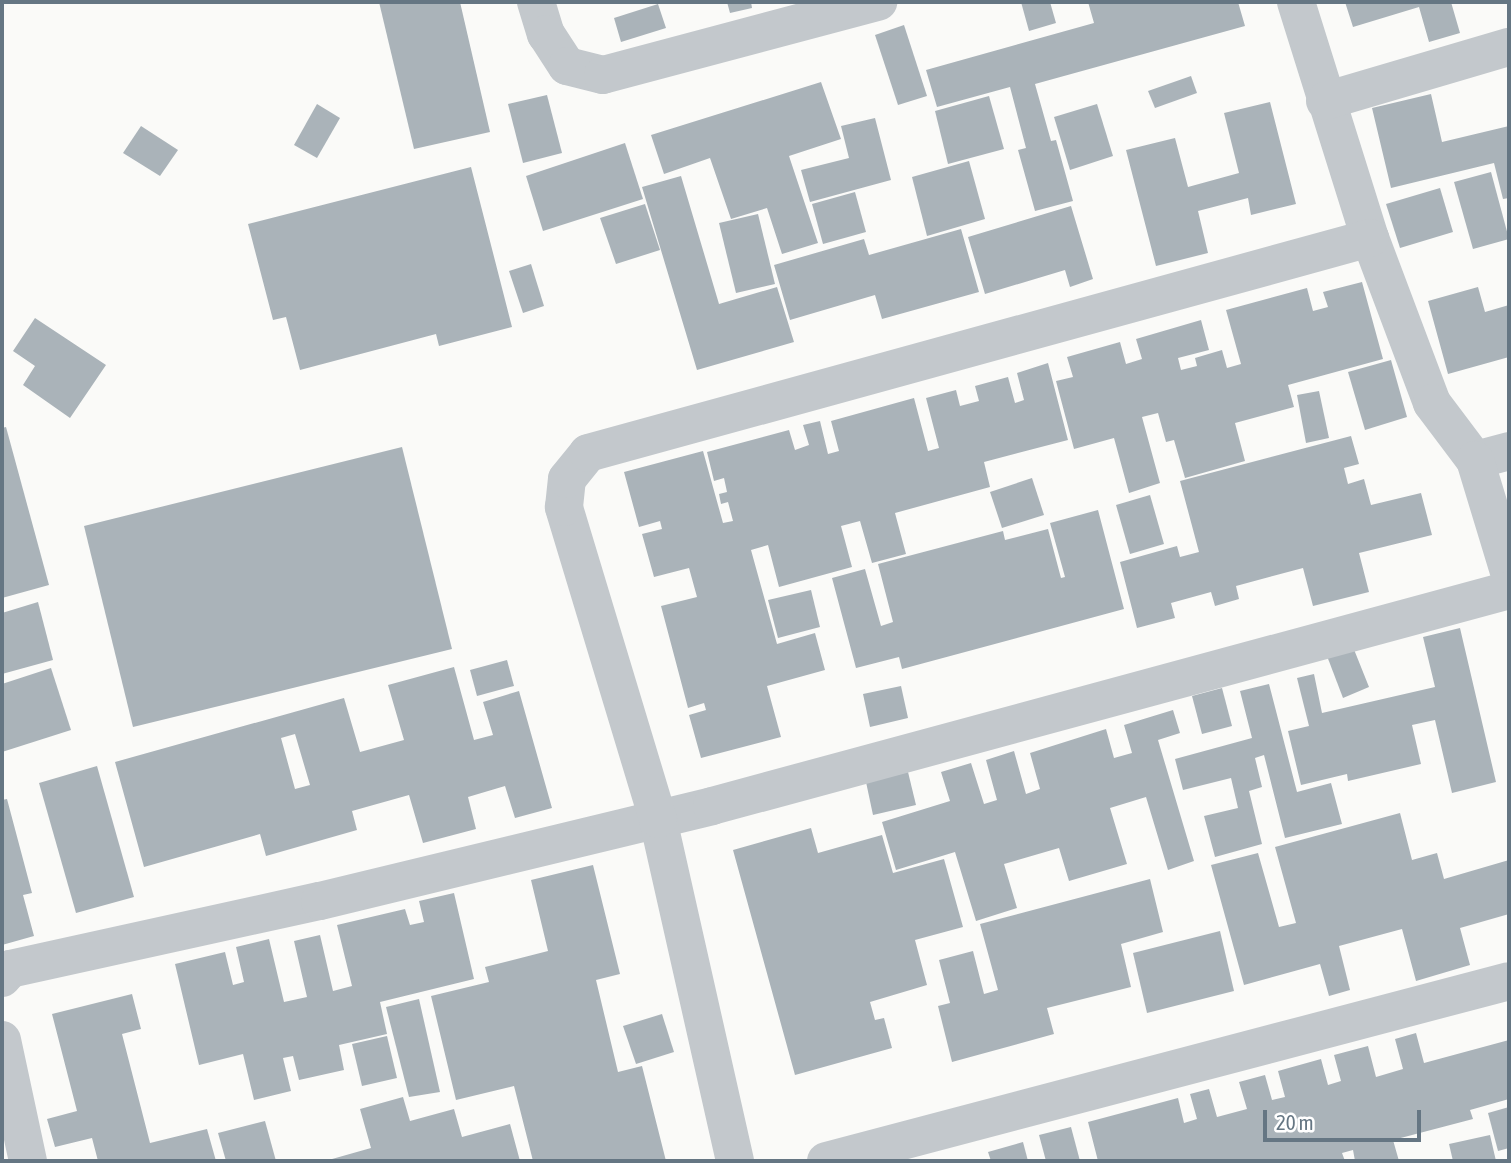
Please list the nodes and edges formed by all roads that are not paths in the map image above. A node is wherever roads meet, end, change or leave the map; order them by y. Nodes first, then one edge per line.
1 (536, 2) edge
2 (878, 2) edge
3 (1296, 2) edge
4 (1509, 47) edge
5 (1325, 101) junction
6 (1370, 238) junction
7 (1492, 456) edge
8 (1509, 572) edge
9 (1509, 590) edge
10 (658, 819) junction
11 (2, 978) edge
12 (1509, 981) edge
13 (2, 1040) edge
14 (28, 1161) edge
15 (735, 1161) edge
16 (826, 1161) edge

1 - 2 street
3 - 5 street
4 - 5 street
5 - 6 street
6 - 7 street
6 - 10 street
7 - 8 street
9 - 10 street
10 - 11 street
10 - 15 street
12 - 16 street
13 - 14 street

